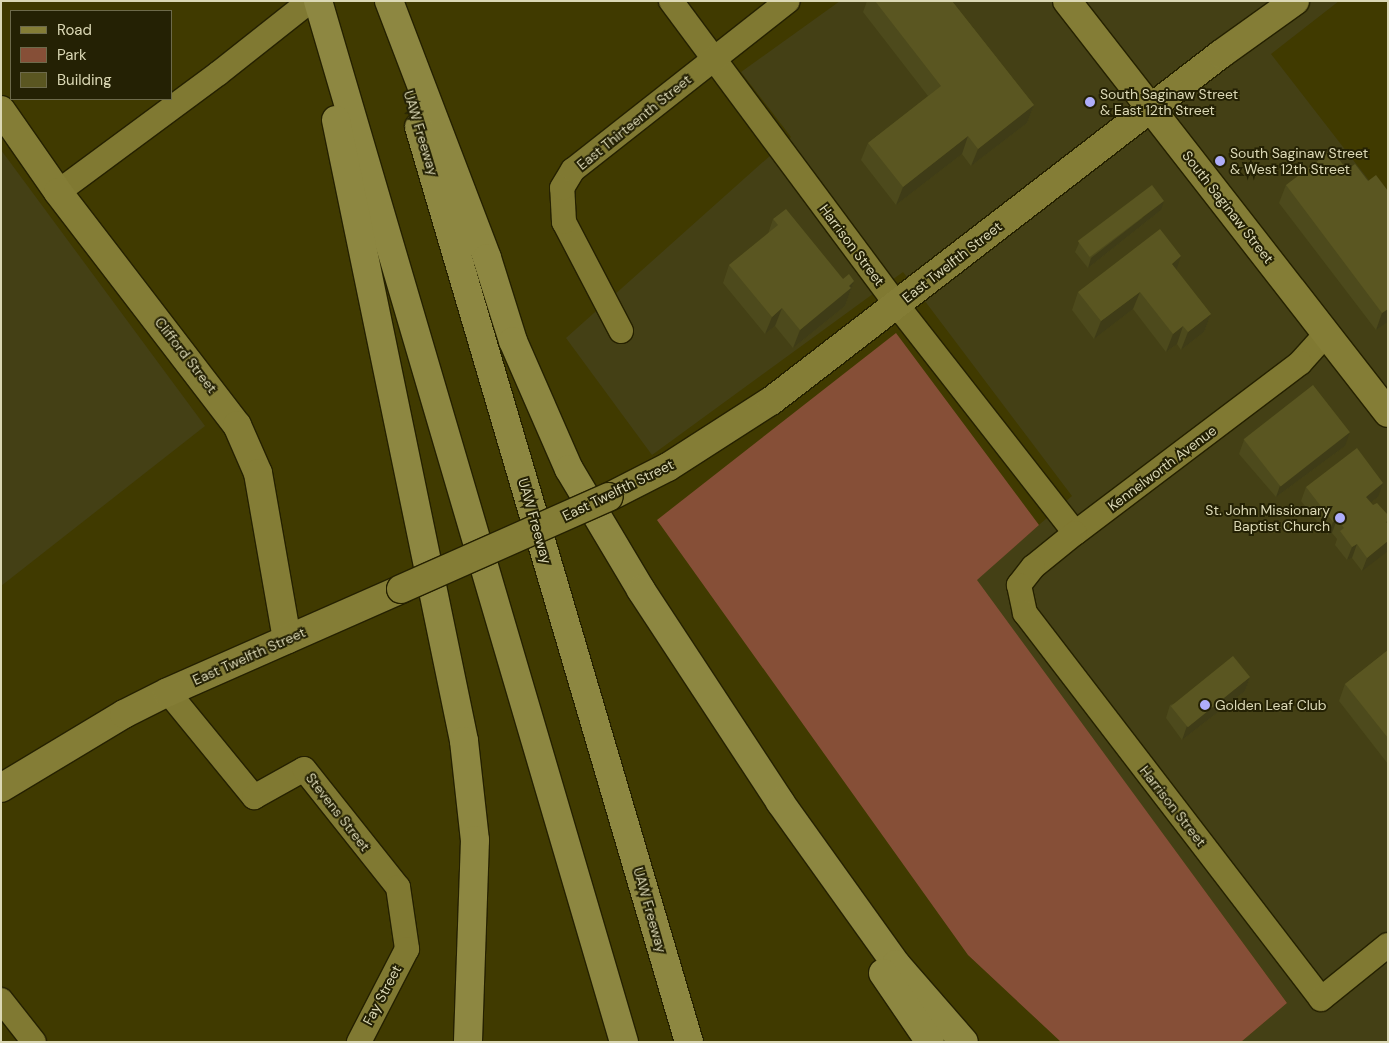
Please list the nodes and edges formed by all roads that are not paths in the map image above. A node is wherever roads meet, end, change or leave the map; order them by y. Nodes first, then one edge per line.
1 (310, 1) edge
2 (318, 1) edge
3 (382, 1) edge
4 (389, 1) edge
5 (670, 1) edge
6 (788, 1) edge
7 (1067, 1) edge
8 (1295, 1) edge
9 (714, 56) junction
10 (1151, 109) junction
11 (1, 110) edge
12 (58, 192) junction
13 (898, 305) junction
14 (621, 331) dead end
15 (1327, 333) junction
16 (1388, 413) edge
17 (1076, 533) junction
18 (1024, 613) joint
19 (287, 639) junction
20 (168, 692) junction
21 (1, 788) edge
22 (780, 802) junction
23 (474, 840) junction
24 (1388, 945) edge
25 (407, 949) joint
26 (1, 1000) edge
27 (34, 1042) edge
28 (359, 1042) edge
29 (450, 1042) edge
30 (468, 1042) edge
31 (624, 1042) edge
32 (689, 1042) edge
33 (930, 1042) edge
34 (964, 1042) edge

1 - 12 street
1 - 23 highway
2 - 31 highway
3 - 32 highway, UAW Freeway
4 - 22 highway
5 - 9 street, Harrison Street
6 - 9 street, East Thirteenth Street
7 - 10 street, South Saginaw Street
8 - 10 street, East Twelfth Street
9 - 13 street, Harrison Street
9 - 14 street, East Thirteenth Street
10 - 13 street, East Twelfth Street
10 - 15 street, South Saginaw Street
11 - 12 street, Clifford Street
12 - 19 street, Clifford Street
13 - 17 street, Harrison Street
13 - 19 street, East Twelfth Street, bridge
15 - 16 street, South Saginaw Street
15 - 17 street, Kennelworth Avenue
17 - 18 street, Kennelworth Avenue
18 - 24 street, Harrison Street
19 - 20 street, East Twelfth Street
20 - 21 street, East Twelfth Street
20 - 25 street, Stevens Street
22 - 33 highway
22 - 34 highway
23 - 29 highway
23 - 30 highway
25 - 28 street, Fay Street
26 - 27 street

